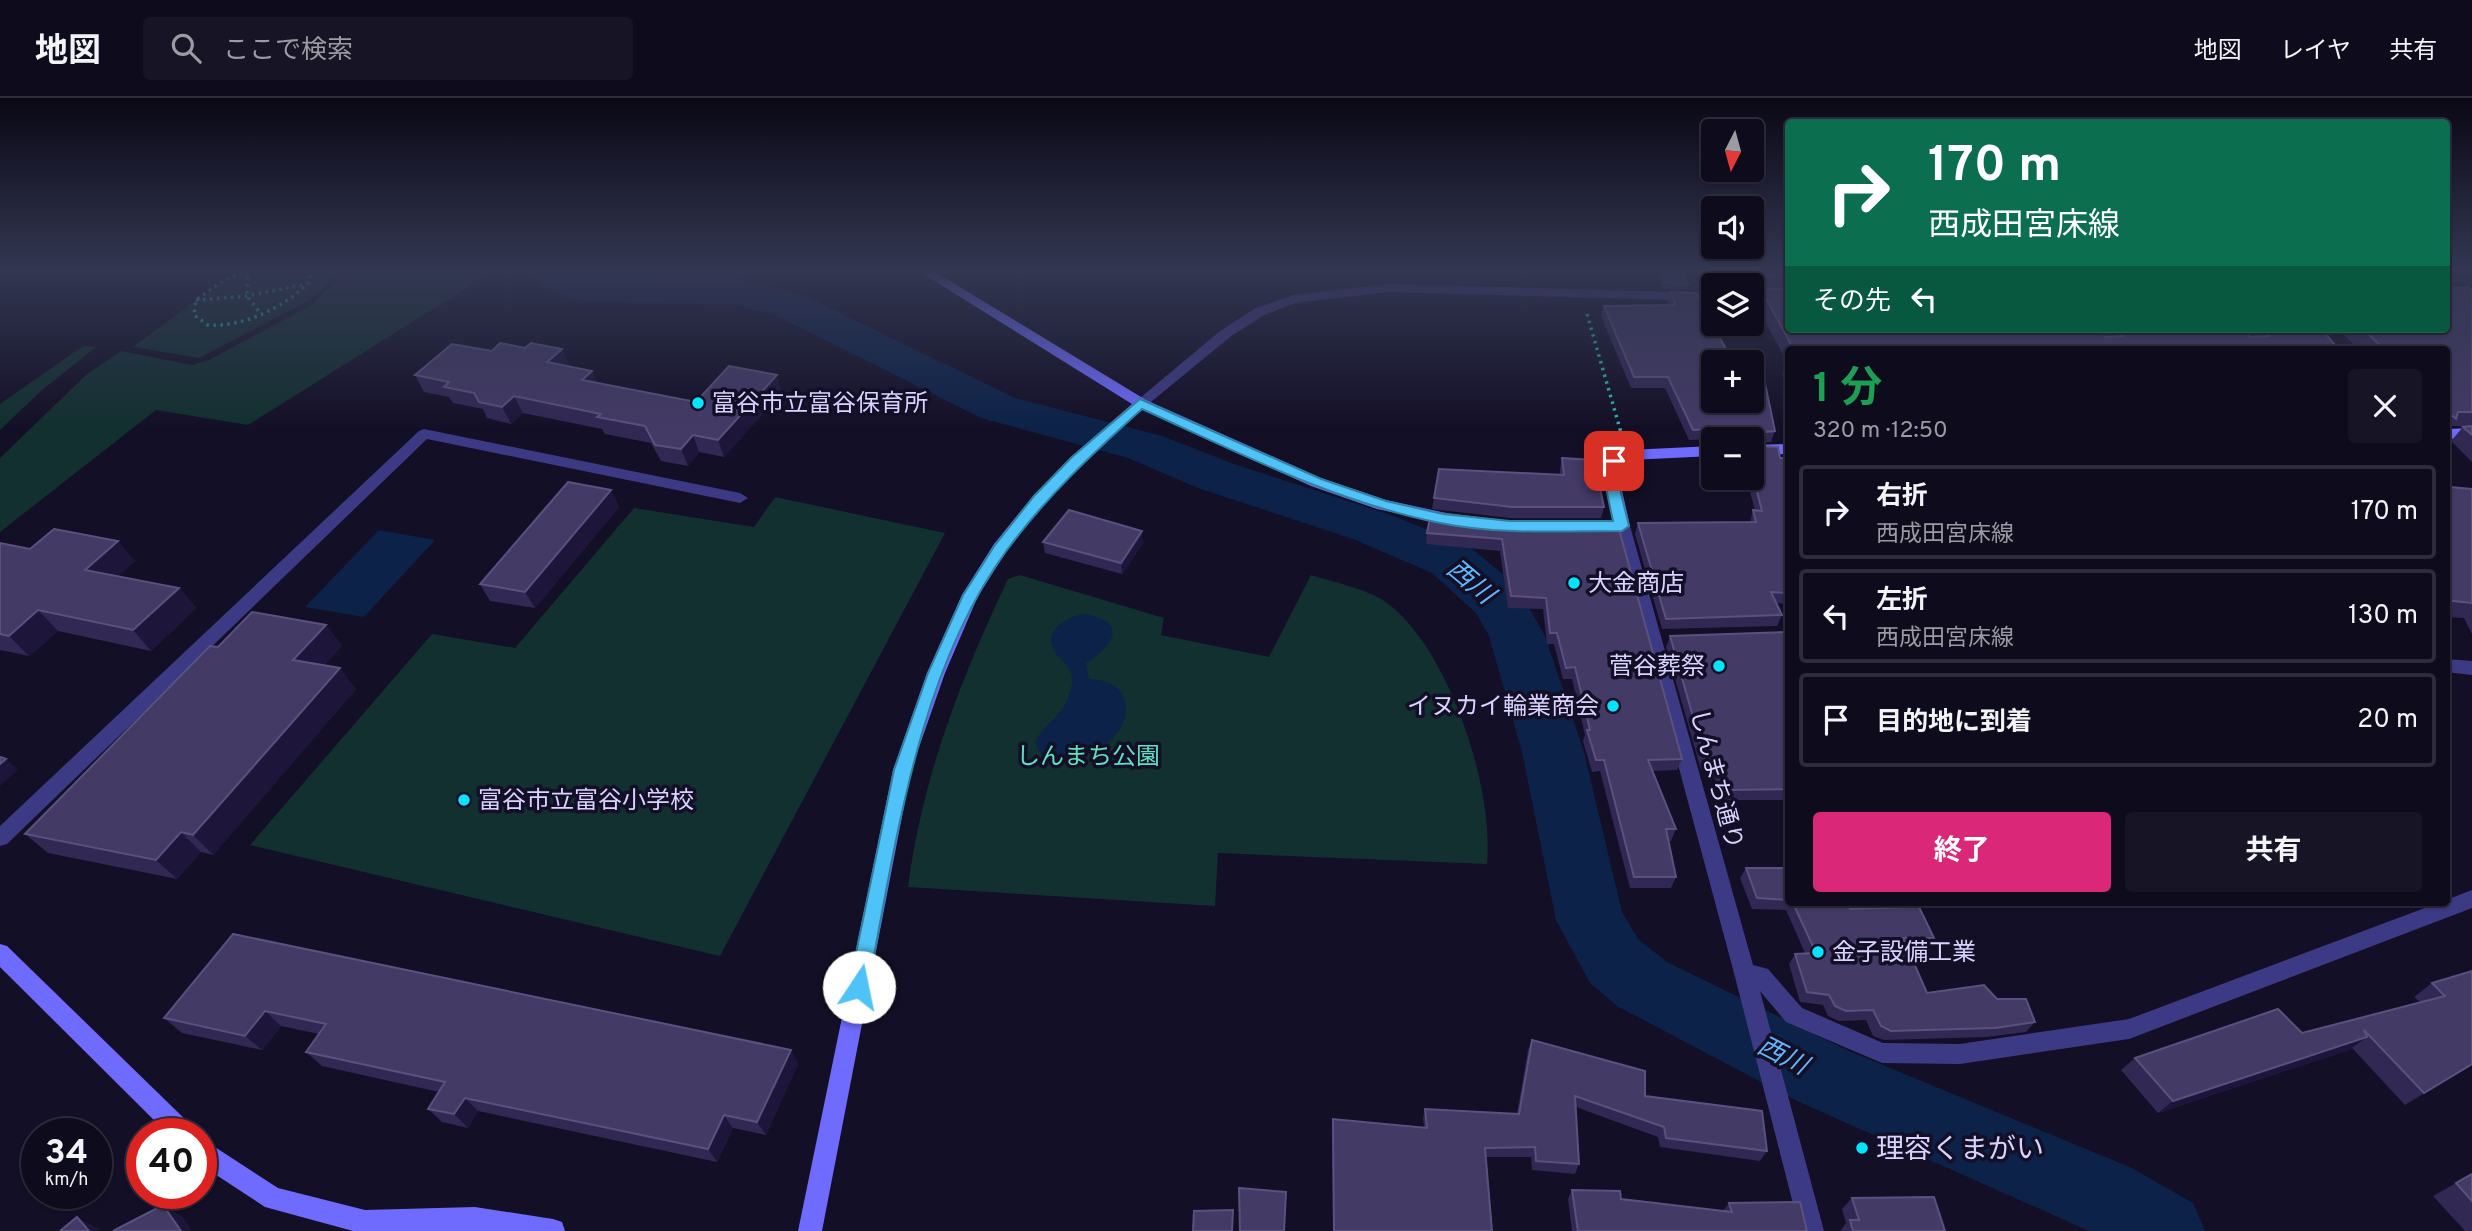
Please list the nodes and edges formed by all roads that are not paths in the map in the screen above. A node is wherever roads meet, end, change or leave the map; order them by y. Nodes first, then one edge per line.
1 (1009, 323) edge
2 (1242, 323) edge
3 (1140, 403) junction
4 (2450, 433) edge
5 (2472, 433) edge
6 (1785, 449) edge
7 (1764, 450) edge
8 (1701, 452) edge
9 (740, 498) dead end
10 (1470, 522) edge
11 (1580, 526) edge
12 (1622, 526) junction
13 (2450, 665) edge
14 (2472, 668) edge
15 (0, 838) edge
16 (2472, 899) edge
17 (0, 953) edge
18 (1745, 974) junction
19 (168, 1118) edge
20 (217, 1163) edge
21 (553, 1231) edge
22 (810, 1231) edge
23 (1812, 1231) edge

1 - 3 street
2 - 3 street
3 - 10 street
3 - 22 street
4 - 5 street
6 - 7 street
8 - 12 street
9 - 15 street
11 - 12 street
12 - 18 street, しんまち通り
13 - 14 street
16 - 18 street
17 - 19 street
18 - 23 street, しんまち通り
20 - 21 street

